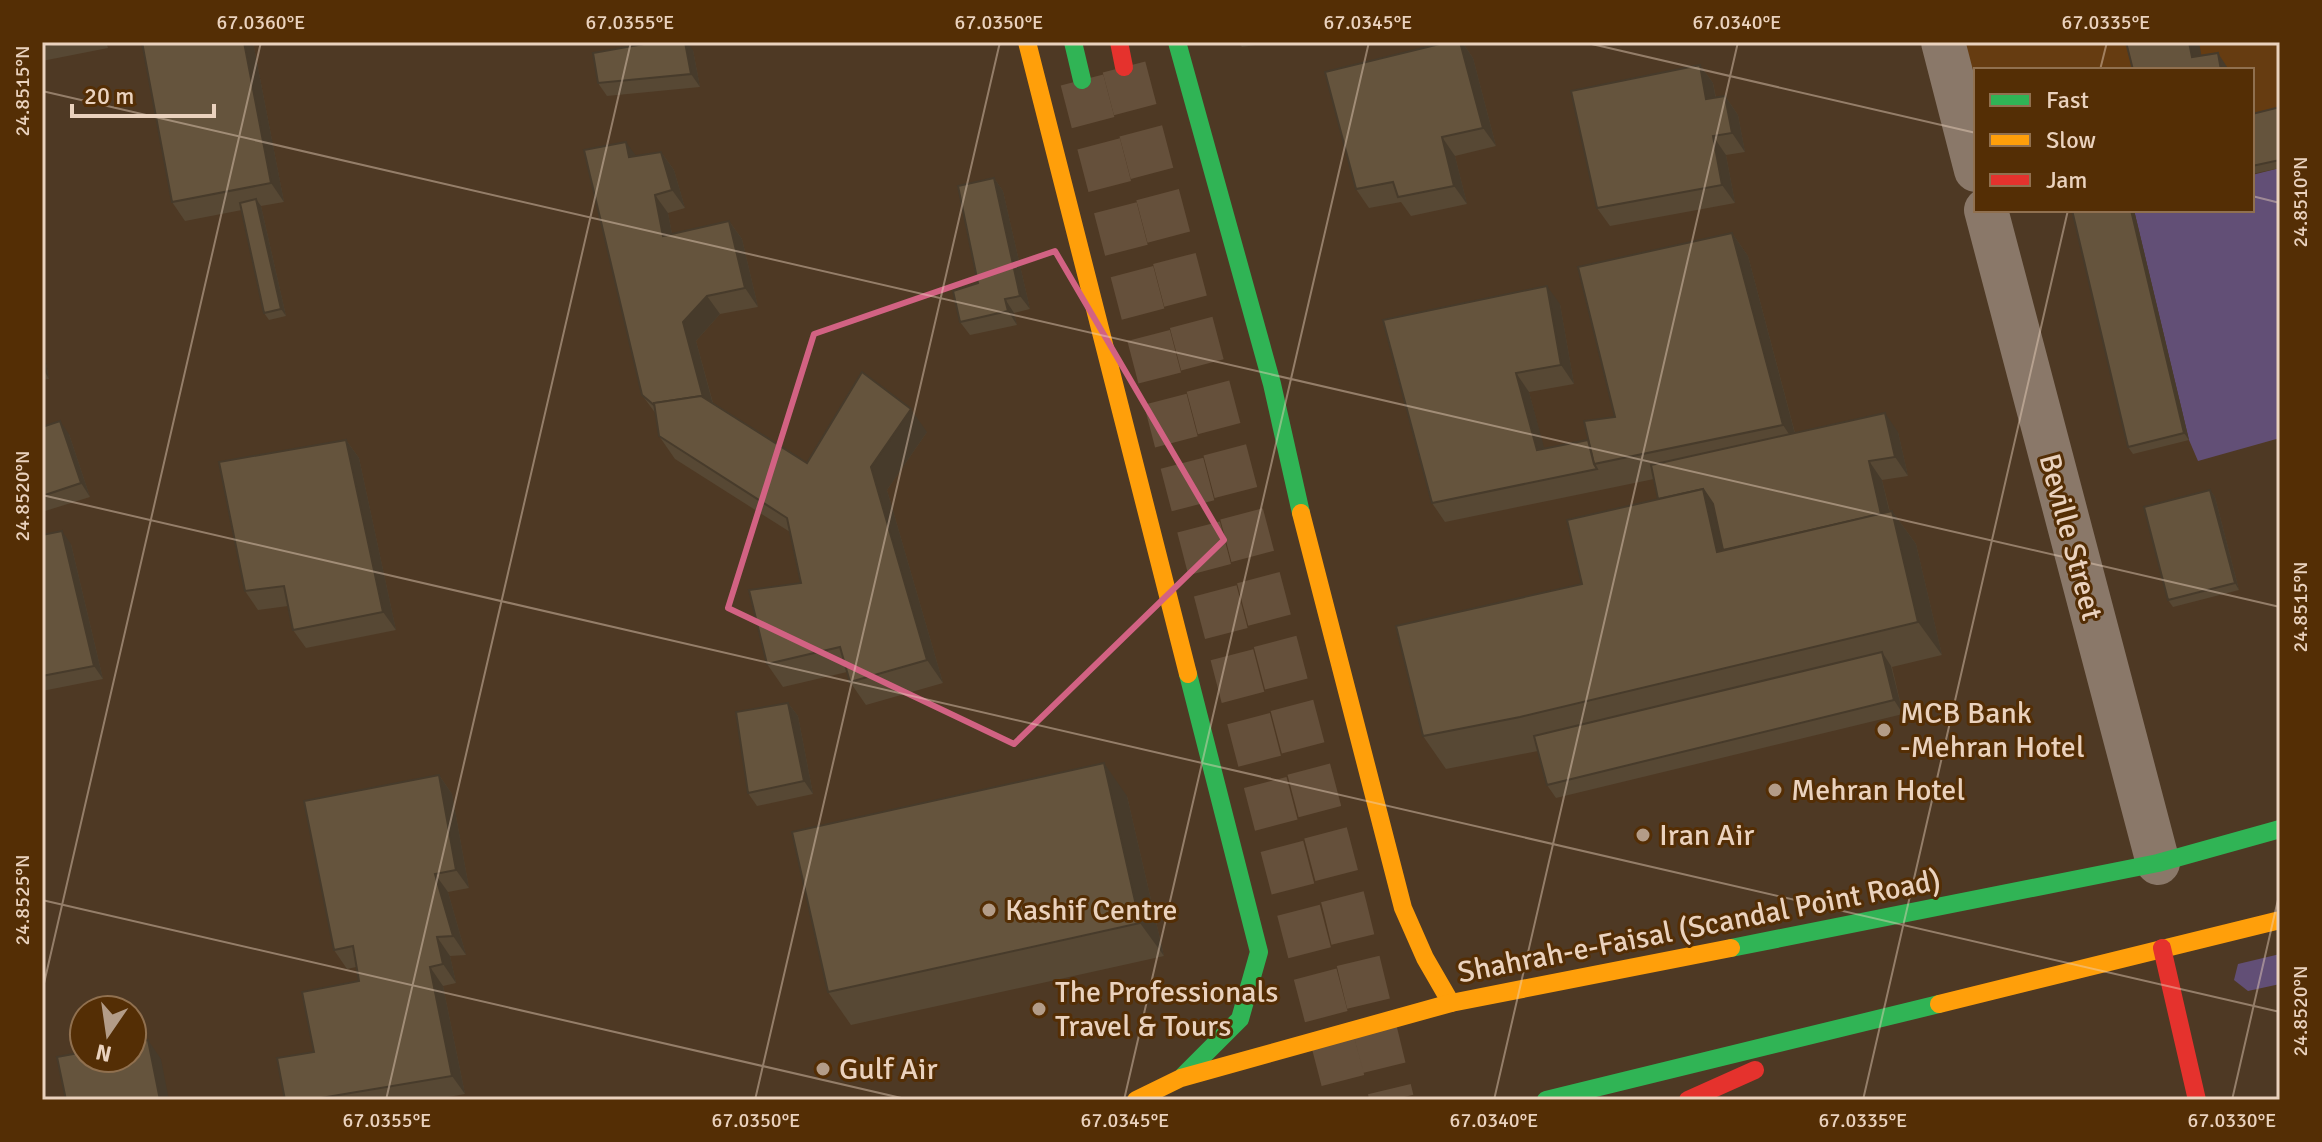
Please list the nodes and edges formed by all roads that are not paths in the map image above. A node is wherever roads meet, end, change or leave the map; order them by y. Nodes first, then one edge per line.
1 (1027, 42) edge
2 (1073, 42) edge
3 (1119, 42) edge
4 (1177, 42) edge
5 (1943, 42) edge
6 (1124, 67) tunnel mouth
7 (1082, 80) tunnel mouth
8 (1974, 162) edge
9 (1987, 212) edge
10 (2280, 829) edge
11 (2158, 863) junction
12 (2280, 920) edge
13 (2162, 948) junction
14 (1451, 1003) junction
15 (1856, 1026) junction
16 (1181, 1078) junction
17 (1136, 1100) edge
18 (1546, 1100) edge
19 (1688, 1100) edge
20 (2197, 1100) edge

1 - 16 main road
2 - 7 main road
3 - 6 main road
4 - 14 main road
5 - 8 street
9 - 11 street, Beville Street
10 - 11 main road, Shahrah-e-Faisal (Scandal Point Road)
11 - 14 main road, Shahrah-e-Faisal (Scandal Point Road)
12 - 13 main road
13 - 15 main road
13 - 20 main road
14 - 16 main road, Shahrah-e-Faisal (Scandal Point Road)
15 - 18 main road
15 - 19 main road
16 - 17 main road, Shahrah-e-Faisal (Scandal Point Road)

